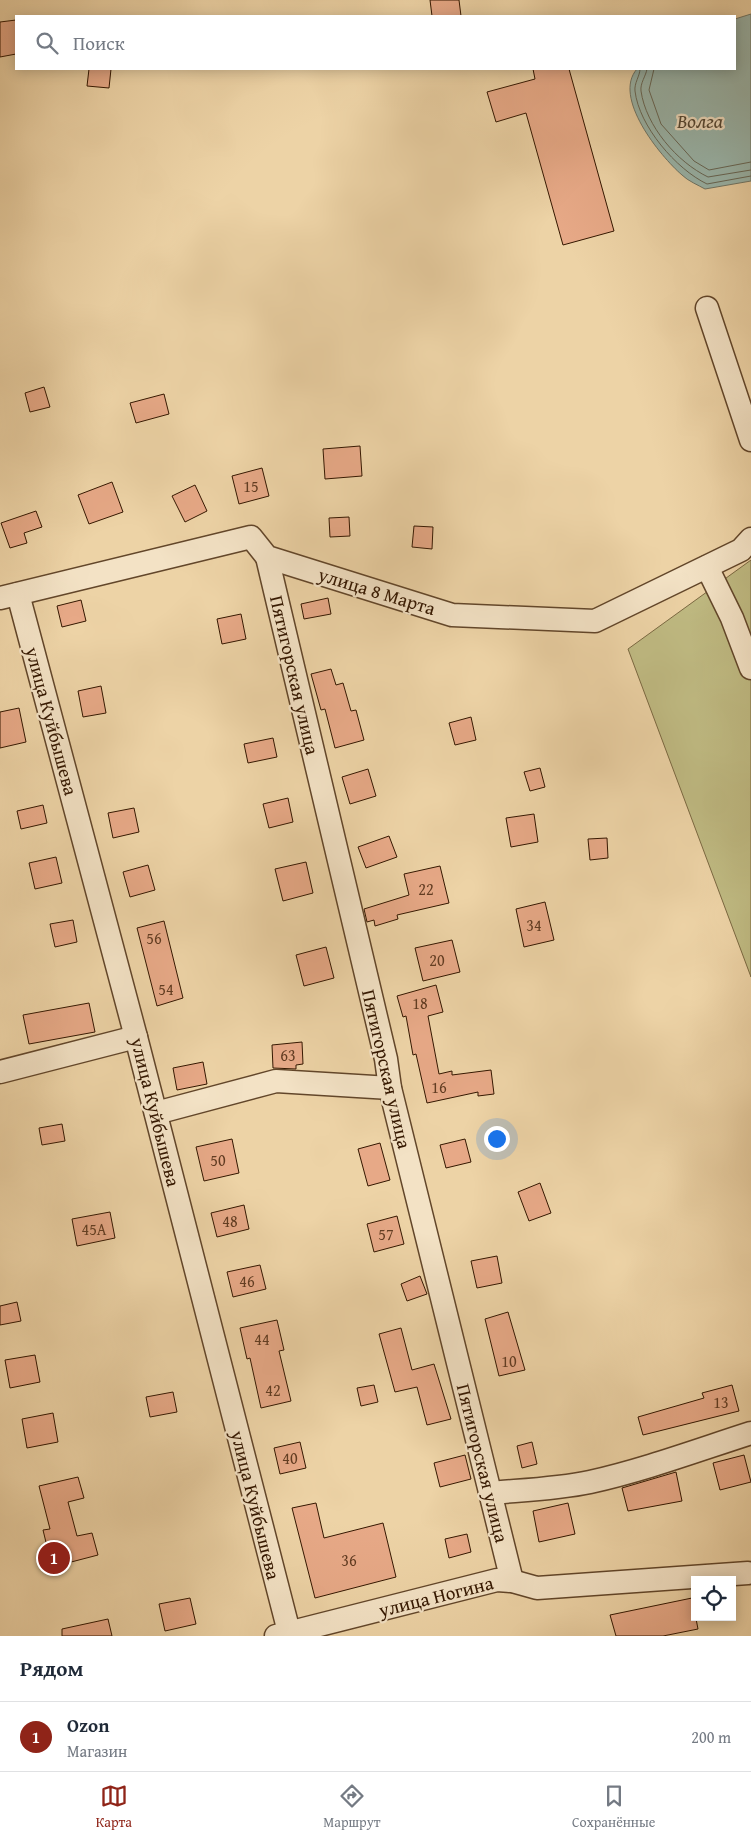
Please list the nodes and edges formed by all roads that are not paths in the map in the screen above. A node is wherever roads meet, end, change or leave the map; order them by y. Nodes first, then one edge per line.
1 (707, 308) dead end
2 (751, 440) edge
3 (751, 539) edge
4 (267, 557) junction
5 (707, 566) junction
6 (9, 596) edge
7 (751, 668) edge
8 (136, 1037) junction
9 (0, 1072) edge
10 (390, 1088) junction
11 (156, 1113) junction
12 (751, 1433) edge
13 (490, 1493) junction
14 (748, 1573) dead end
15 (512, 1580) junction
16 (282, 1634) edge

1 - 2 street
3 - 5 street, улица 8 Марта
4 - 5 street, улица 8 Марта
4 - 6 street
4 - 10 street, Пятигорская улица
5 - 7 street
6 - 8 street, улица Куйбышева
8 - 9 street
8 - 11 street, улица Куйбышева
10 - 11 street
10 - 13 street, Пятигорская улица
11 - 16 street, улица Куйбышева
12 - 13 street
13 - 15 street, Пятигорская улица
14 - 15 street, улица Ногина
15 - 16 street, улица Ногина

